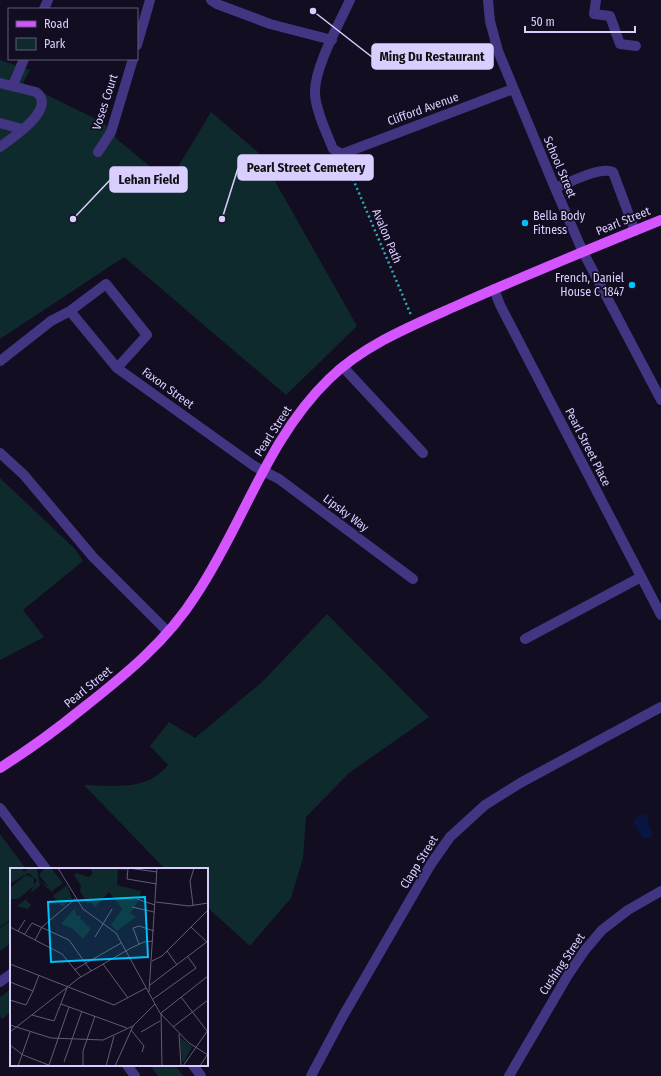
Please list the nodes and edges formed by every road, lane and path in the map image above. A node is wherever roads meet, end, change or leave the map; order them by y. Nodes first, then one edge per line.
1 (150, 0) edge
2 (211, 0) edge
3 (350, 0) edge
4 (488, 0) edge
5 (596, 0) edge
6 (332, 40) junction
7 (138, 42) edge
8 (636, 46) dead end
9 (24, 60) edge
10 (133, 60) edge
11 (0, 83) edge
12 (13, 85) junction
13 (513, 89) junction
14 (0, 124) edge
15 (22, 129) junction
16 (0, 147) edge
17 (98, 152) dead end
18 (342, 154) junction
19 (555, 188) junction
20 (661, 220) edge
21 (635, 231) junction
22 (583, 252) junction
23 (494, 289) junction
24 (70, 311) junction
25 (415, 325) junction
26 (0, 361) edge
27 (343, 367) junction
28 (117, 368) junction
29 (661, 400) edge
30 (0, 453) edge
31 (423, 453) dead end
32 (263, 471) junction
33 (641, 576) junction
34 (413, 579) dead end
35 (661, 615) edge
36 (168, 632) junction
37 (525, 639) dead end
38 (661, 707) edge
39 (0, 768) edge
40 (0, 808) edge
41 (45, 868) edge
42 (661, 891) edge
43 (10, 975) edge
44 (0, 982) edge
45 (128, 1066) edge
46 (194, 1066) edge
47 (135, 1076) edge
48 (201, 1076) edge
49 (312, 1076) edge
50 (509, 1076) edge

1 - 7 street
2 - 6 street
3 - 6 street
4 - 13 street, School Street
5 - 8 street
6 - 18 street
9 - 12 street
10 - 17 street, Voses Court
11 - 12 street
12 - 15 street
13 - 18 street, Clifford Avenue
13 - 19 street, School Street
14 - 15 street
15 - 16 street
18 - 25 path, Avalon Path
19 - 21 street
19 - 22 street, School Street
20 - 21 main road, Pearl Street
21 - 22 main road, Pearl Street
22 - 23 main road, Pearl Street
22 - 29 street, School Street
23 - 25 main road, Pearl Street
23 - 33 street, Pearl Street Place
24 - 26 street
24 - 28 street, Faxon Street
24 - 28 street
25 - 27 main road, Pearl Street
27 - 31 street
27 - 32 main road, Pearl Street
28 - 32 street, Faxon Street
30 - 36 street
32 - 34 street, Lipsky Way
32 - 36 main road, Pearl Street
33 - 35 street, Pearl Street Place
33 - 37 street
36 - 39 main road, Pearl Street
38 - 49 street, Clapp Street
40 - 41 street
42 - 50 street, Cushing Street
43 - 44 street
45 - 47 street
46 - 48 street

